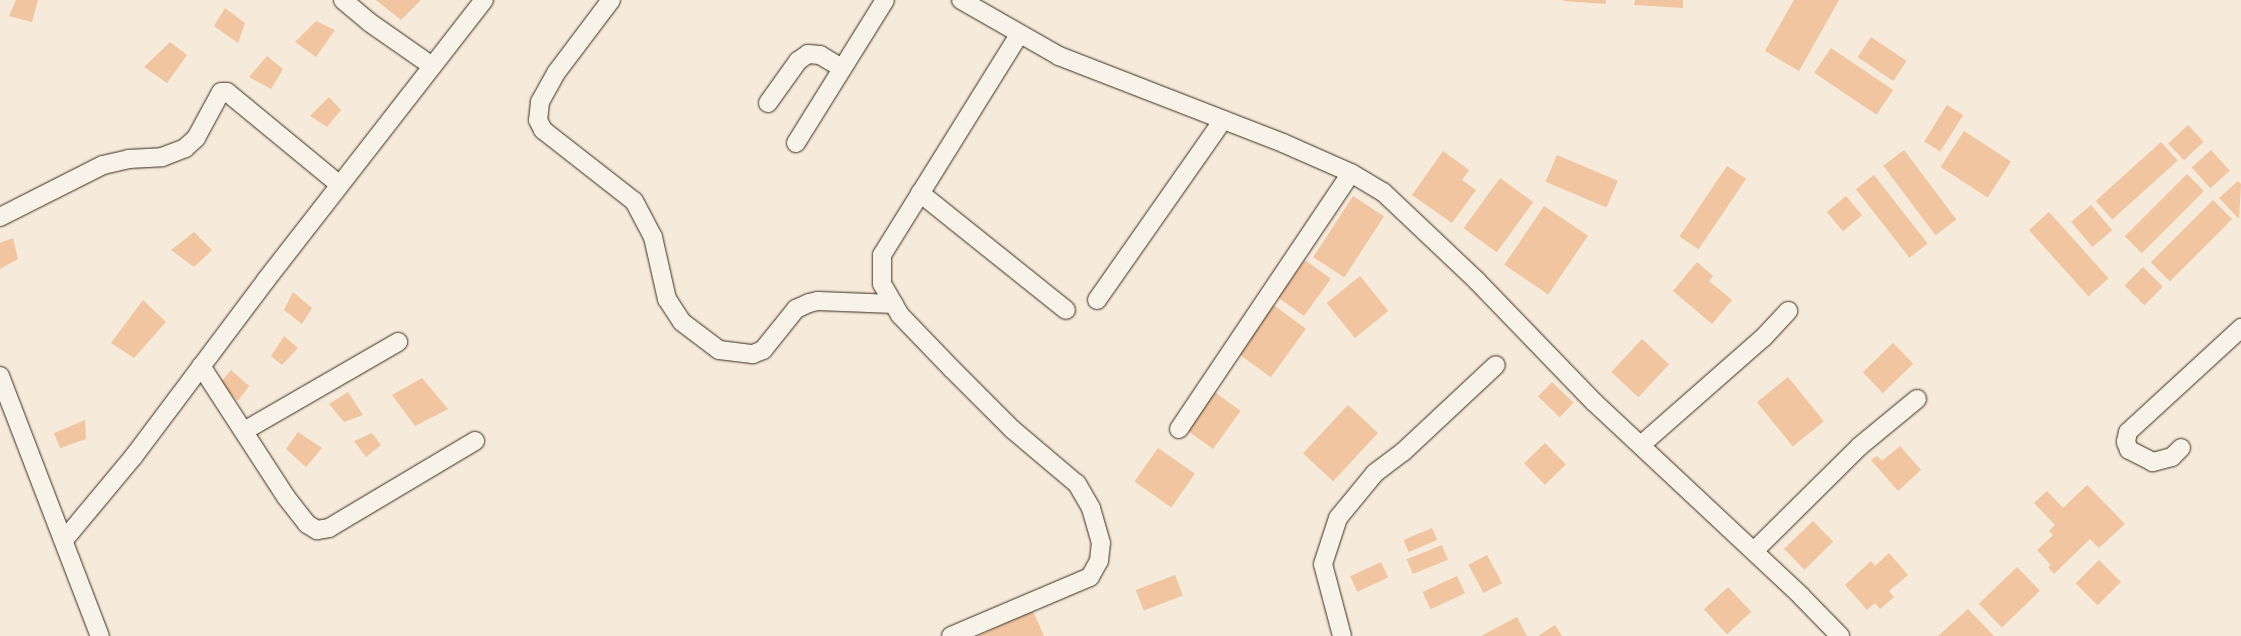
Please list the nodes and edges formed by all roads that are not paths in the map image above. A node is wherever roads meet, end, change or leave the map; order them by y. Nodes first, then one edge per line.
1 (343, 0) edge
2 (484, 0) edge
3 (611, 0) edge
4 (885, 0) edge
5 (961, 0) edge
6 (1019, 35) junction
7 (432, 66) junction
8 (842, 68) junction
9 (768, 103) dead end
10 (1223, 120) junction
11 (796, 143) dead end
12 (1351, 173) junction
13 (340, 185) junction
14 (920, 193) junction
15 (0, 217) edge
16 (1097, 300) dead end
17 (894, 304) junction
18 (1066, 310) dead end
19 (1788, 311) dead end
20 (2241, 328) edge
21 (398, 342) dead end
22 (1496, 365) dead end
23 (201, 366) junction
24 (0, 376) edge
25 (1916, 399) dead end
26 (1179, 429) dead end
27 (244, 431) junction
28 (475, 441) dead end
29 (1641, 445) junction
30 (2181, 448) dead end
31 (64, 540) junction
32 (1754, 551) junction
33 (100, 636) edge
34 (951, 636) edge
35 (1342, 636) edge
36 (1840, 636) edge

1 - 7 street
2 - 7 street
3 - 17 street
4 - 8 street
5 - 6 street
6 - 10 street
6 - 14 street
7 - 13 street
8 - 9 street
8 - 11 street
10 - 12 street
10 - 16 street
12 - 26 street
12 - 29 street
13 - 15 street
13 - 23 street
14 - 17 street
14 - 18 street
17 - 34 street
19 - 29 street
20 - 30 street
21 - 27 street
22 - 35 street
23 - 27 street
23 - 31 street
24 - 31 street
25 - 32 street
27 - 28 street
29 - 32 street
31 - 33 street
32 - 36 street

